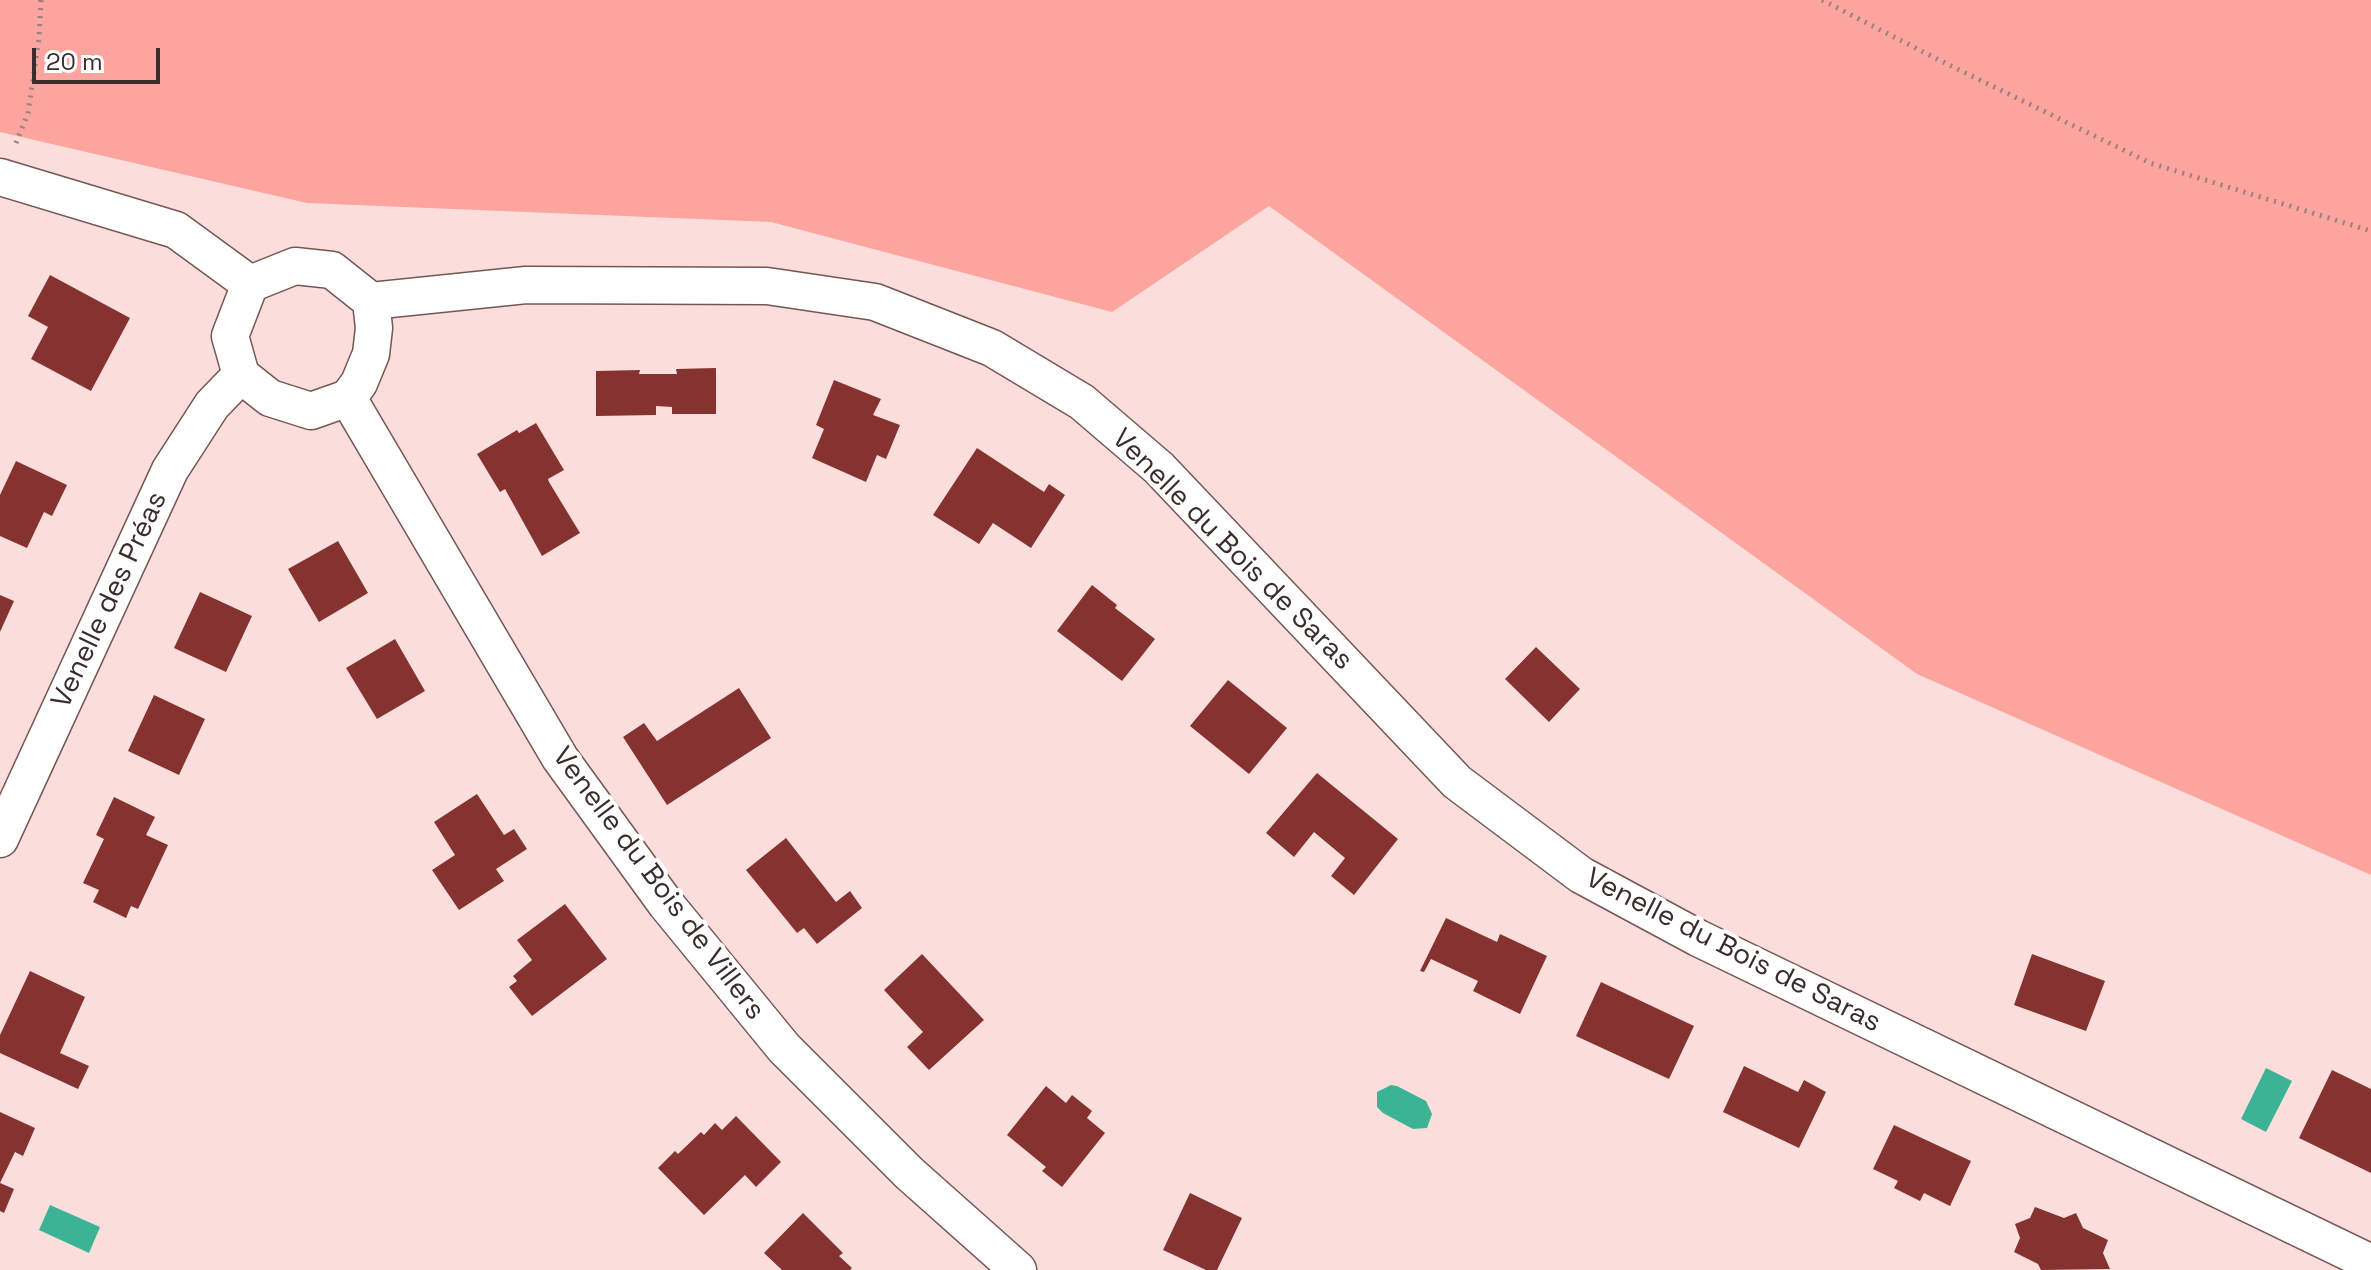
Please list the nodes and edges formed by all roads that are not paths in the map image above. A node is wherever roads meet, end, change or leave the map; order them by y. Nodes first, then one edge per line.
1 (2, 177) edge
2 (250, 284) junction
3 (371, 301) junction
4 (241, 375) junction
5 (348, 398) junction
6 (0, 839) edge
7 (2371, 1263) edge
8 (1018, 1270) edge

1 - 2 street
2 - 3 street
2 - 4 street
3 - 5 street
3 - 7 street, Venelle du Bois de Saras
4 - 5 street
4 - 6 street, Venelle des Préas
5 - 8 street, Venelle du Bois de Villers

